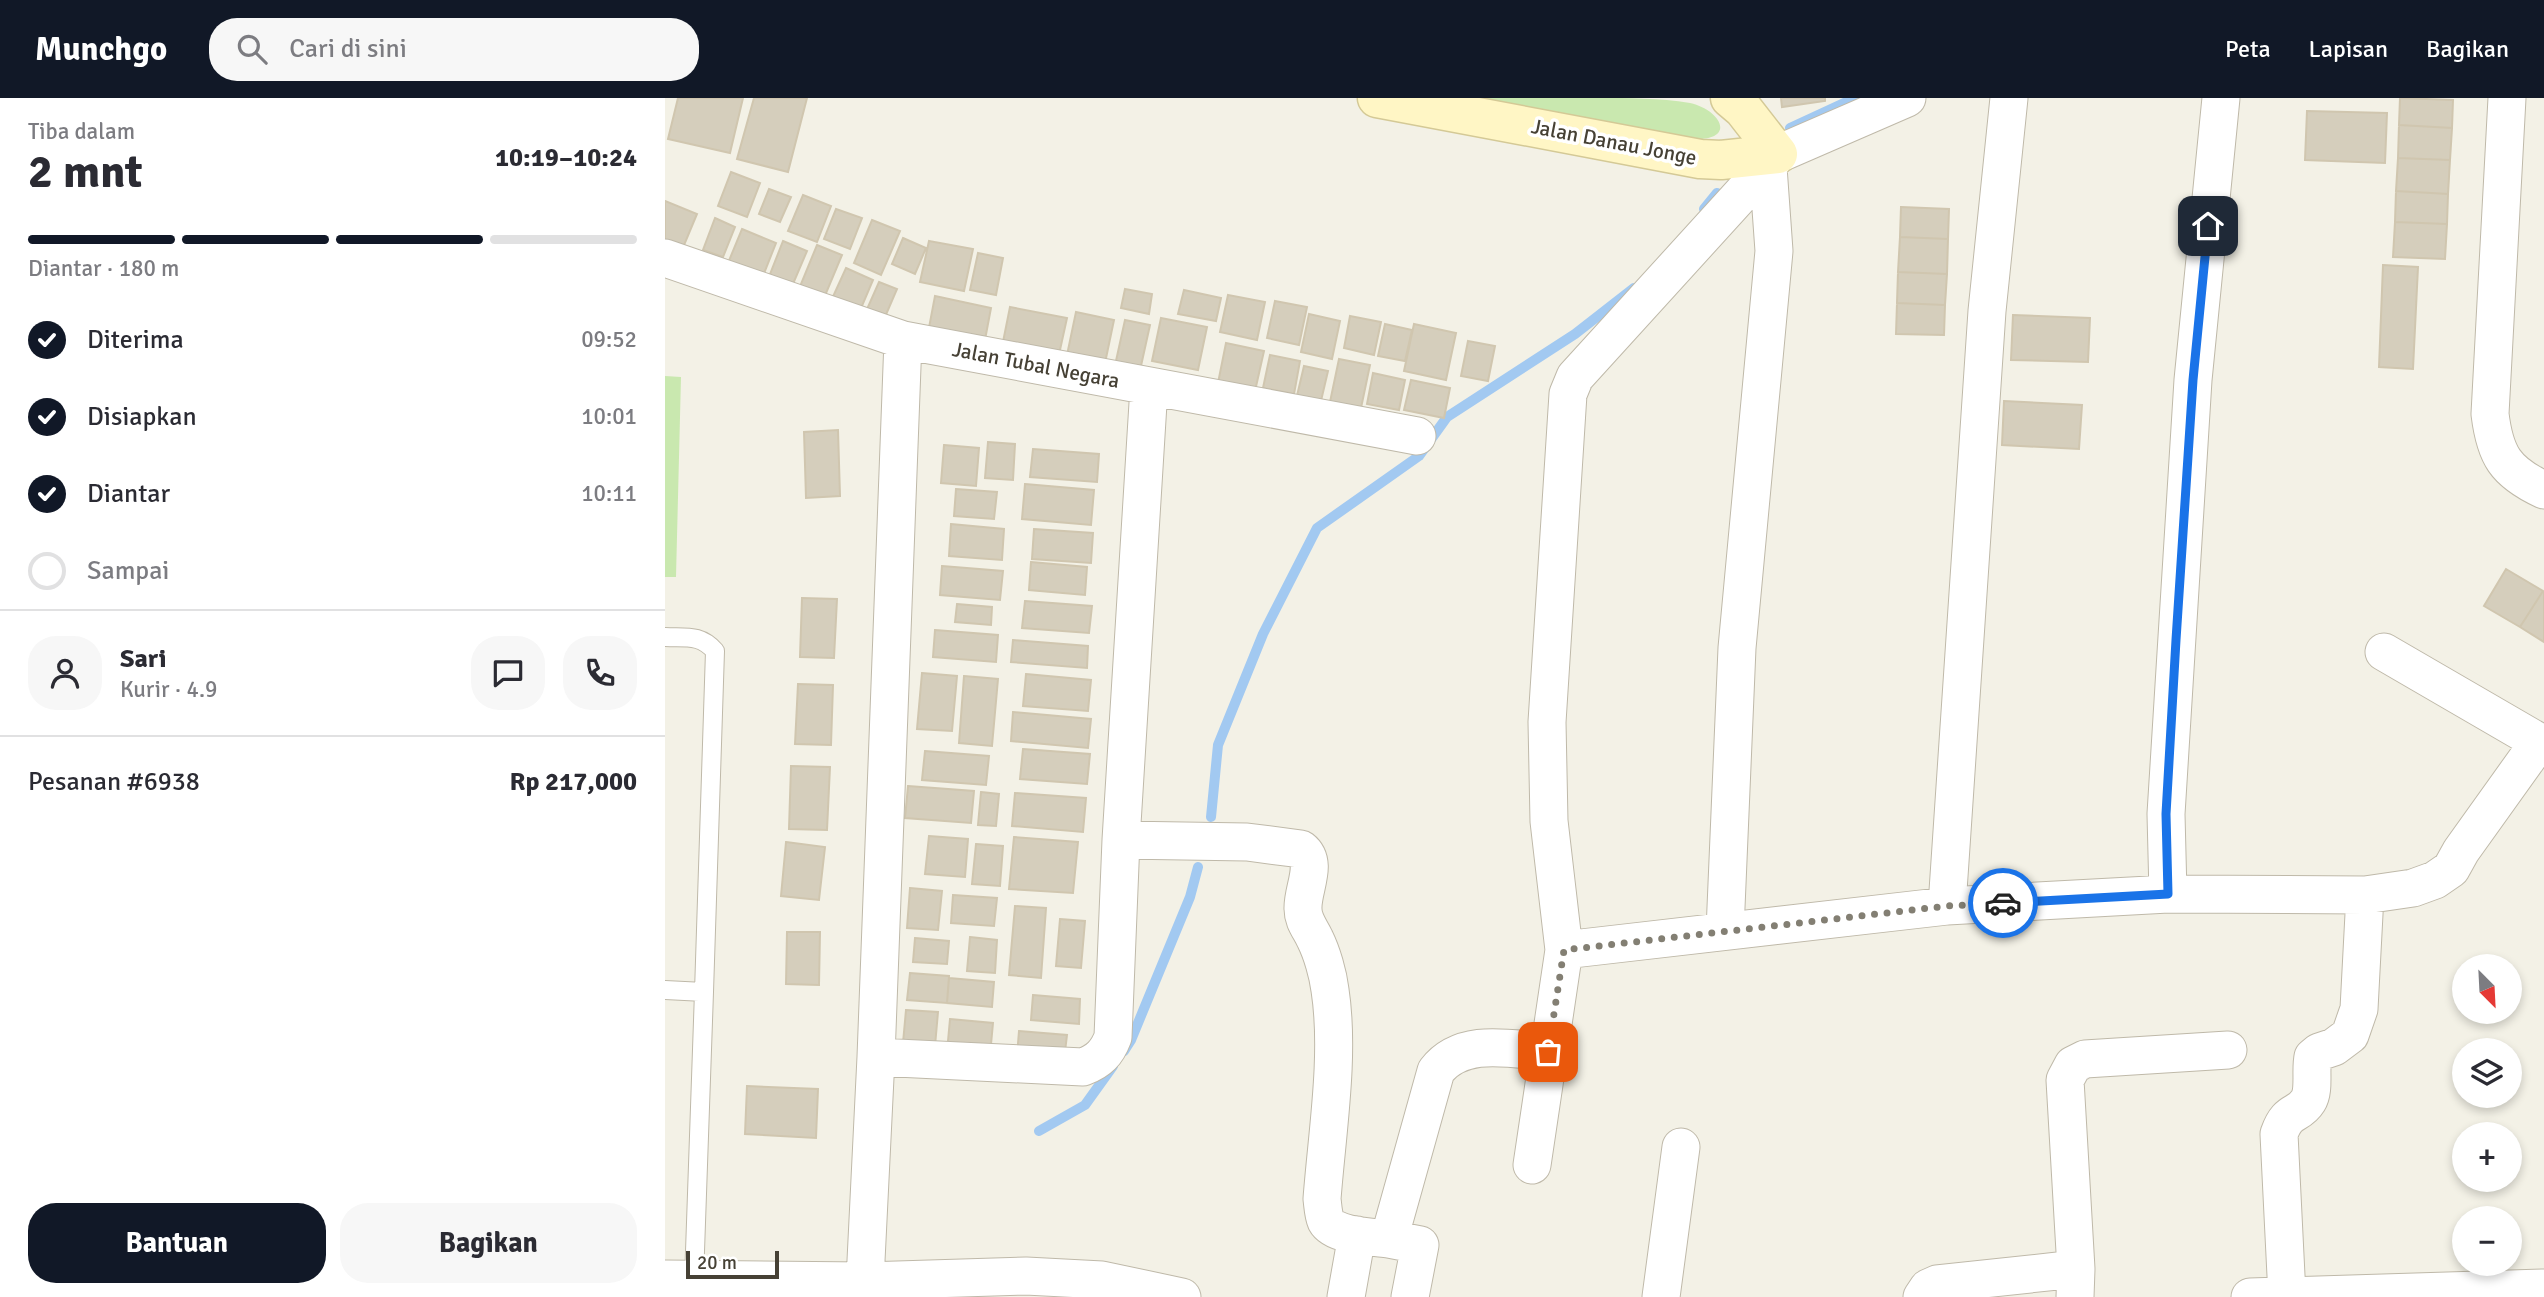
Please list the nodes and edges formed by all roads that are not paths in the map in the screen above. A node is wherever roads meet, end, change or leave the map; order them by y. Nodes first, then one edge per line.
1 (1377, 98) edge
2 (1730, 98) edge
3 (1907, 98) edge
4 (2009, 98) edge
5 (2221, 98) edge
6 (2507, 98) edge
7 (1773, 160) junction
8 (665, 258) edge
9 (903, 340) junction
10 (1149, 387) junction
11 (1417, 436) dead end
12 (2544, 490) edge
13 (665, 637) edge
14 (2384, 652) dead end
15 (2542, 744) edge
16 (1121, 841) junction
17 (2168, 894) junction
18 (2365, 895) junction
19 (1947, 906) junction
20 (1725, 931) junction
21 (1564, 950) junction
22 (665, 990) edge
23 (704, 992) junction
24 (2228, 1051) dead end
25 (1548, 1052) junction
26 (876, 1057) junction
27 (1681, 1147) dead end
28 (1532, 1165) dead end
29 (1373, 1237) junction
30 (680, 1279) edge
31 (865, 1281) junction
32 (2075, 1283) edge
33 (2544, 1288) edge
34 (1140, 1293) edge
35 (2296, 1296) edge
36 (1182, 1297) edge
37 (1346, 1297) edge
38 (1410, 1297) edge
39 (1661, 1297) edge
40 (1922, 1297) edge
41 (2250, 1297) edge

1 - 7 main road, Jalan Danau Jonge
2 - 7 main road
3 - 7 street
4 - 19 street
5 - 17 street
6 - 12 street
7 - 20 street
7 - 21 street
8 - 9 street, Jalan Tubal Negara
9 - 10 street, Jalan Tubal Negara
9 - 26 street
10 - 11 street, Jalan Tubal Negara
10 - 16 street
13 - 23 lane
14 - 15 street
15 - 18 street
16 - 26 street
16 - 29 street
17 - 18 street
17 - 19 street
18 - 35 street
19 - 20 street
20 - 21 street
21 - 25 street
22 - 23 lane
23 - 30 lane
24 - 32 street
25 - 28 street
25 - 29 street
26 - 31 street
27 - 39 street
29 - 37 street
29 - 38 street
30 - 31 street
31 - 34 street
32 - 40 street
33 - 35 street
34 - 36 street
35 - 41 street

